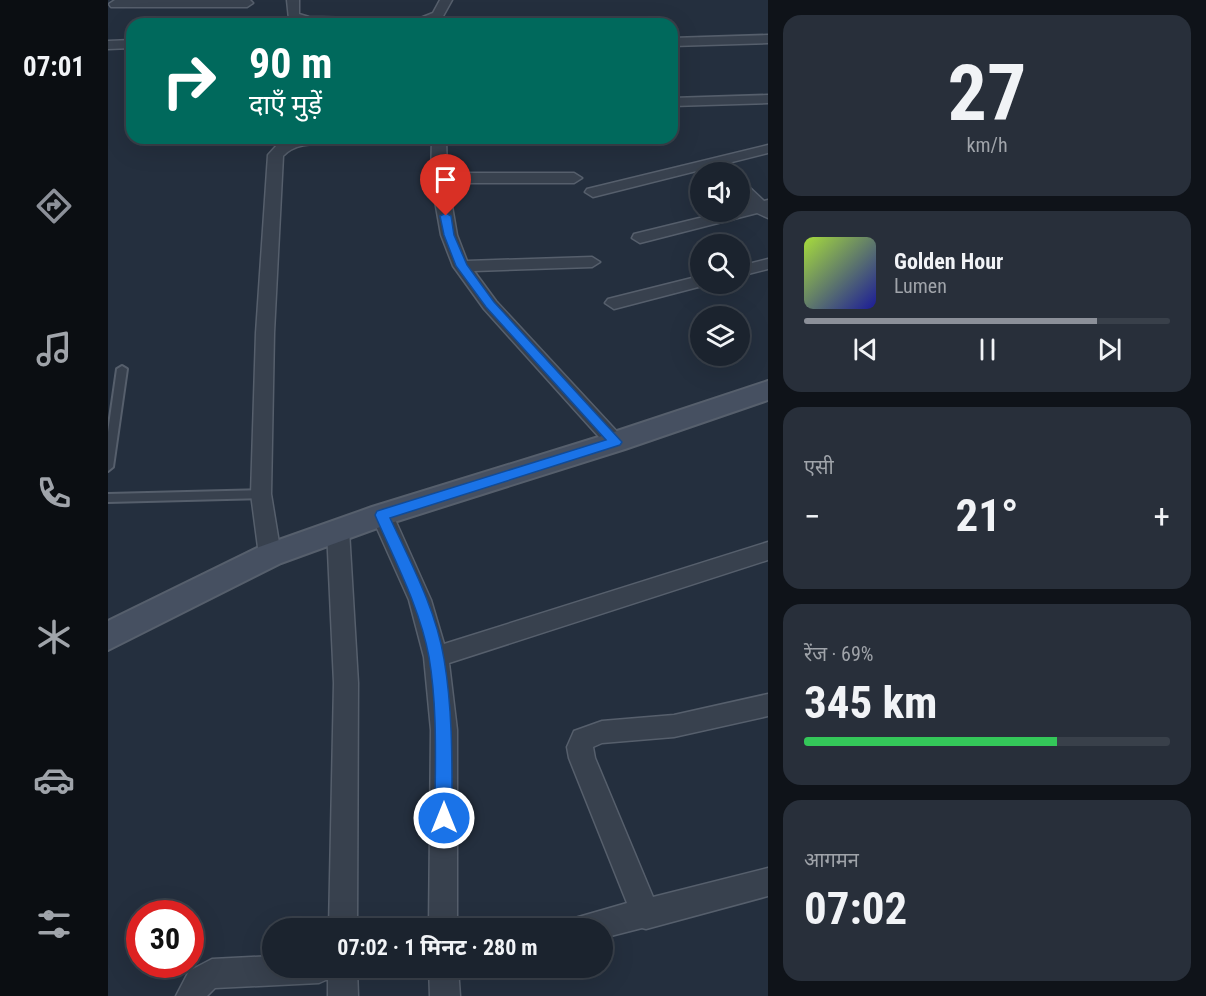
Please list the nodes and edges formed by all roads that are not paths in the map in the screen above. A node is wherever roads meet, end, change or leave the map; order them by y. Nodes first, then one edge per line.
1 (293, 0) edge
2 (446, 0) edge
3 (116, 2) edge
4 (197, 2) edge
5 (247, 3) dead end
6 (299, 18) edge
7 (432, 18) edge
8 (108, 20) edge
9 (768, 39) edge
10 (678, 42) edge
11 (126, 44) edge
12 (108, 45) edge
13 (768, 99) edge
14 (678, 102) edge
15 (287, 144) edge
16 (439, 144) edge
17 (768, 149) edge
18 (733, 162) edge
19 (690, 173) edge
20 (439, 178) junction
21 (574, 178) dead end
22 (593, 192) dead end
23 (750, 195) edge
24 (766, 209) edge
25 (640, 238) dead end
26 (592, 262) dead end
27 (768, 264) edge
28 (461, 266) junction
29 (750, 268) edge
30 (690, 284) edge
31 (614, 303) dead end
32 (122, 369) dead end
33 (768, 390) edge
34 (615, 442) junction
35 (108, 467) edge
36 (261, 494) junction
37 (108, 498) edge
38 (382, 515) junction
39 (338, 530) junction
40 (768, 551) edge
41 (270, 555) junction
42 (108, 636) edge
43 (436, 657) junction
44 (768, 705) edge
45 (766, 885) edge
46 (646, 915) junction
47 (343, 918) edge
48 (443, 918) edge
49 (613, 922) edge
50 (262, 971) edge
51 (343, 978) edge
52 (444, 978) edge
53 (191, 996) edge
54 (343, 996) edge
55 (445, 996) edge

1 - 6 street
2 - 7 street
3 - 4 street
3 - 8 street
4 - 5 street
9 - 10 street
11 - 12 street
13 - 14 street
15 - 36 street
16 - 20 street
17 - 18 street
19 - 22 street
20 - 21 street
20 - 28 street
23 - 24 street
24 - 25 street
26 - 28 street
27 - 29 street
28 - 34 street
30 - 31 street
32 - 35 lane
33 - 34 street
34 - 38 street
36 - 37 lane
36 - 41 street
38 - 39 street
38 - 43 street
39 - 41 street
39 - 47 street
40 - 43 street
41 - 42 street
43 - 48 street
44 - 46 street
45 - 46 street
46 - 49 street
50 - 53 street
51 - 54 street
52 - 55 street

